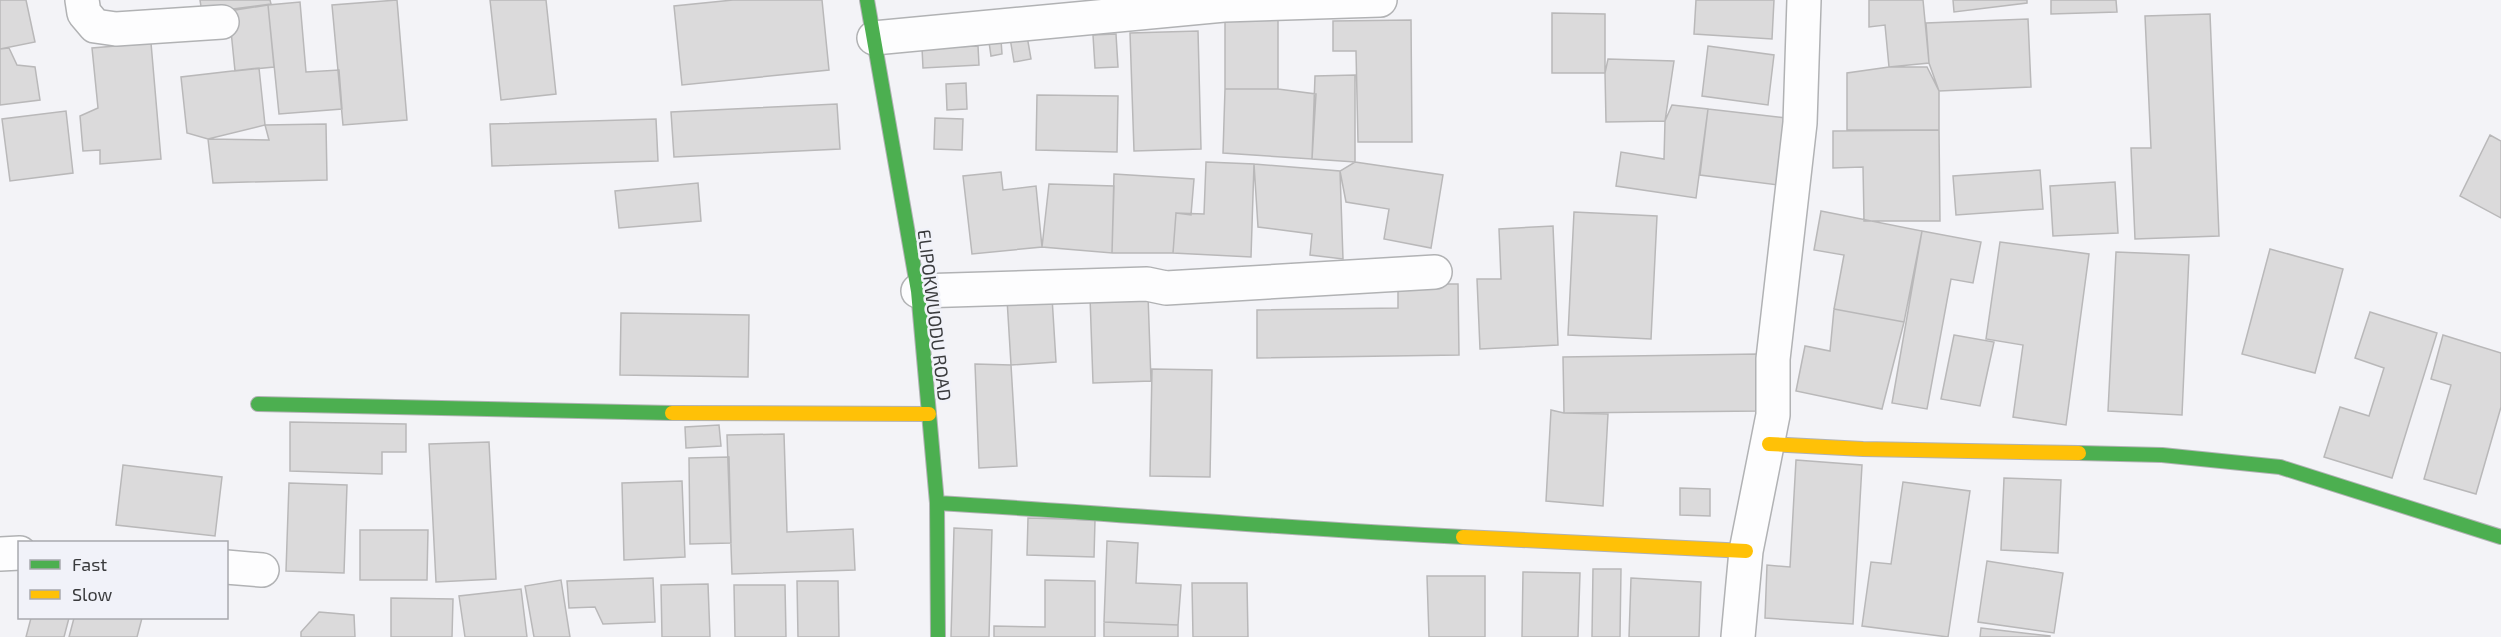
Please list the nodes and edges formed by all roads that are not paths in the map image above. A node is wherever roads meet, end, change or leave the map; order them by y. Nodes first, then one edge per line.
1 (82, 0) edge
2 (867, 0) edge
3 (1380, 0) edge
4 (1804, 0) edge
5 (222, 22) dead end
6 (874, 38) junction
7 (1435, 272) dead end
8 (918, 291) junction
9 (258, 404) dead end
10 (929, 414) junction
11 (1769, 444) junction
12 (937, 502) junction
13 (2501, 537) edge
14 (1746, 551) junction
15 (0, 554) edge
16 (18, 554) edge
17 (228, 567) edge
18 (261, 570) dead end
19 (938, 637) edge
20 (1738, 637) edge

1 - 5 street
2 - 6 street, ELIPOKWUODU ROAD
3 - 6 street
4 - 11 street
6 - 8 street, ELIPOKWUODU ROAD
7 - 8 street
8 - 10 street, ELIPOKWUODU ROAD
9 - 10 street
10 - 12 street, ELIPOKWUODU ROAD
11 - 13 street
11 - 14 street
12 - 14 street
12 - 19 street, ELIPOKWUODU ROAD
14 - 20 street
15 - 16 street
17 - 18 street

